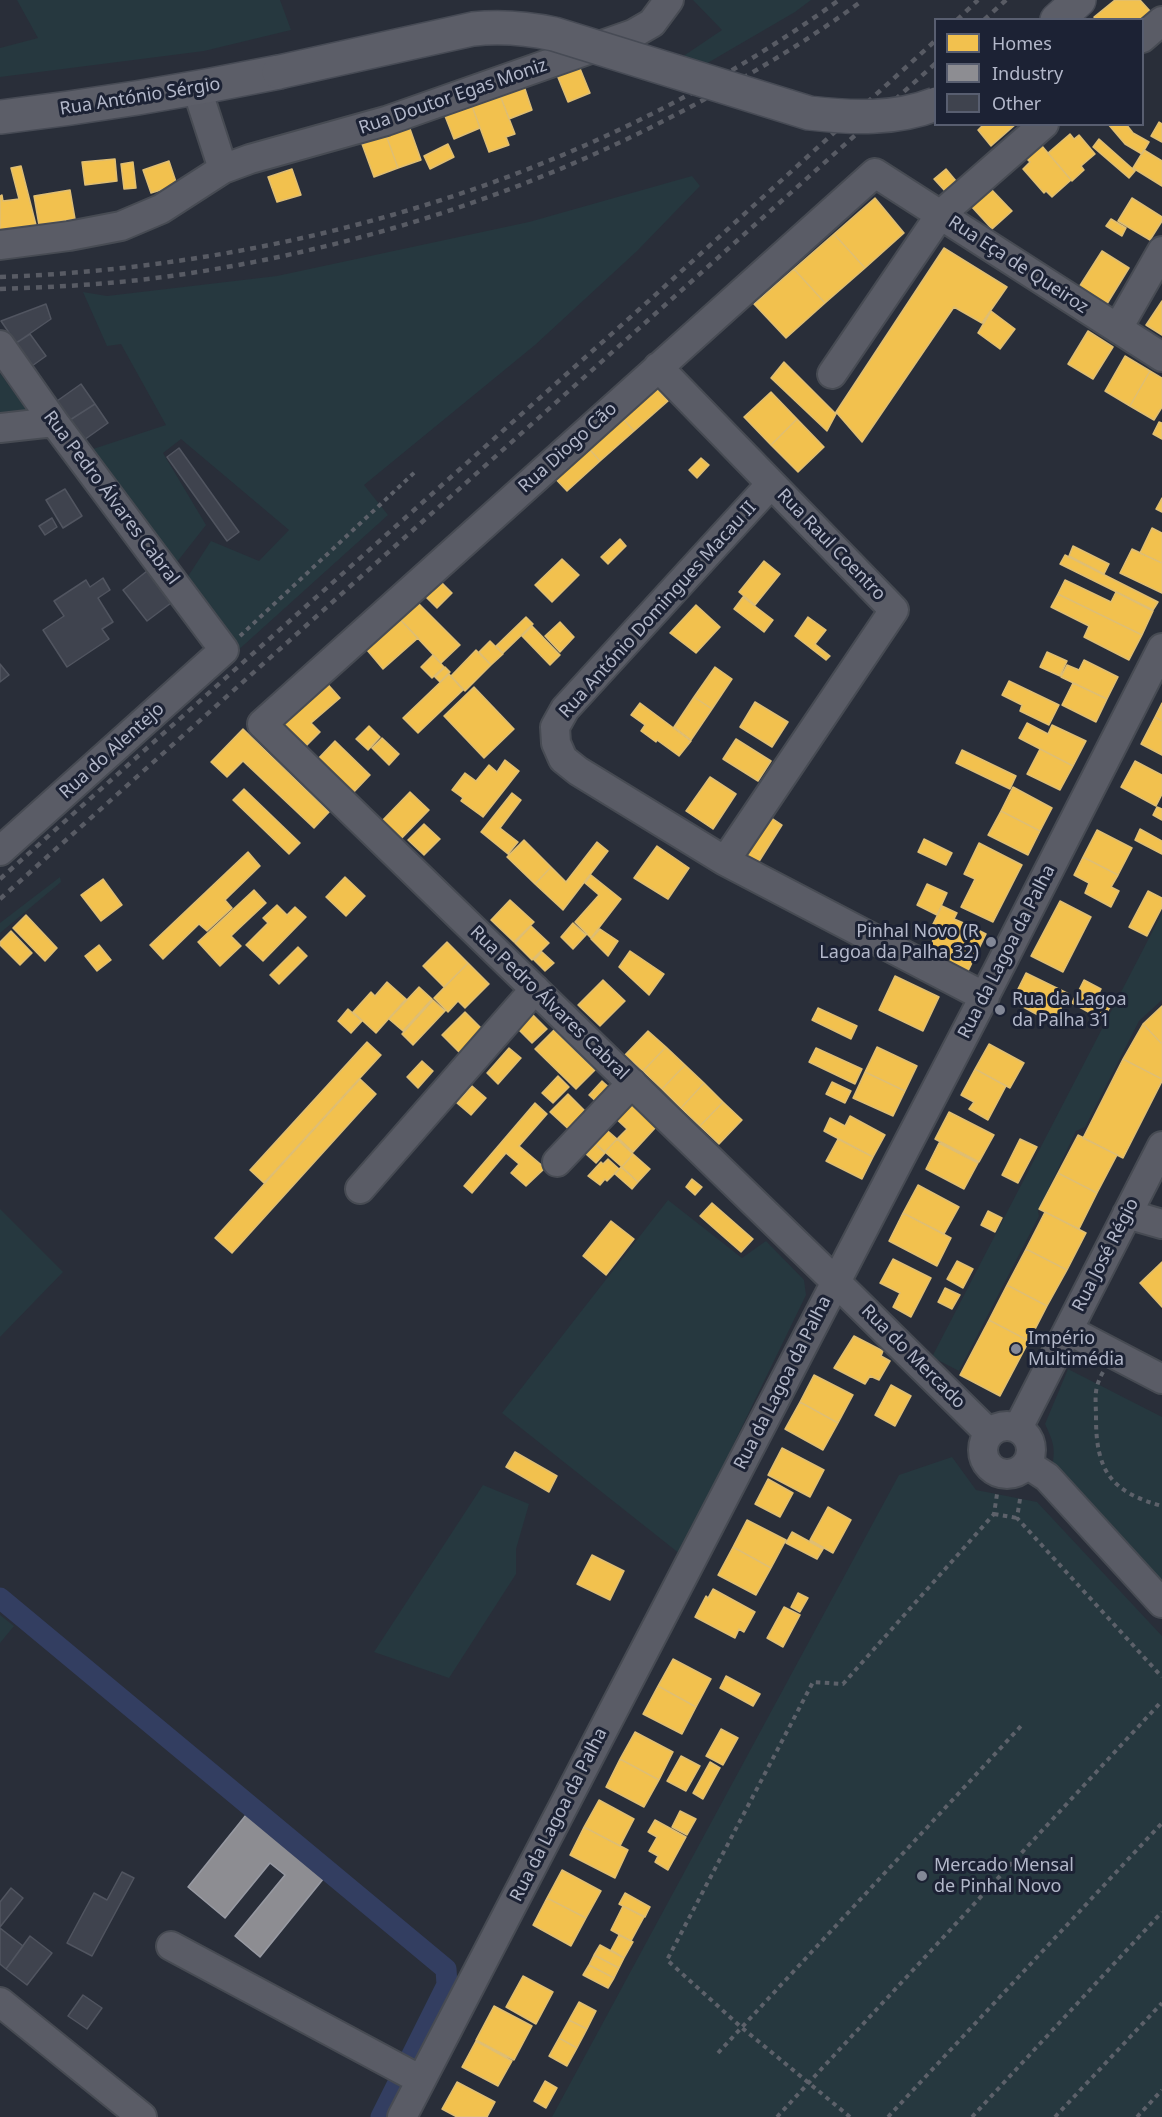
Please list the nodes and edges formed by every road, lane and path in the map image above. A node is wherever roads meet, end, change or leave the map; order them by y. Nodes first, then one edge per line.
1 (669, 0) edge
2 (1079, 0) edge
3 (1059, 18) edge
4 (1162, 21) edge
5 (1144, 37) edge
6 (197, 89) junction
7 (934, 105) edge
8 (0, 117) edge
9 (1042, 126) edge
10 (223, 169) junction
11 (875, 173) joint
12 (940, 215) junction
13 (0, 245) edge
14 (1162, 251) edge
15 (1118, 328) junction
16 (0, 345) edge
17 (1162, 357) edge
18 (658, 367) junction
19 (832, 374) dead end
20 (54, 422) junction
21 (0, 428) edge
22 (415, 472) dead end
23 (771, 484) junction
24 (1162, 648) edge
25 (224, 650) junction
26 (262, 724) joint
27 (0, 851) edge
28 (725, 861) junction
29 (535, 989) junction
30 (984, 997) junction
31 (632, 1083) junction
32 (1162, 1146) edge
33 (557, 1162) dead end
34 (360, 1189) dead end
35 (1127, 1214) junction
36 (1162, 1224) edge
37 (836, 1281) junction
38 (1068, 1330) junction
39 (1113, 1353) junction
40 (1162, 1379) edge
41 (1018, 1428) junction
42 (989, 1433) junction
43 (1027, 1464) junction
44 (997, 1494) dead end
45 (1020, 1499) dead end
46 (1162, 1506) edge
47 (994, 1514) junction
48 (1017, 1518) junction
49 (1162, 1603) edge
50 (1162, 1677) edge
51 (1162, 1701) edge
52 (1021, 1726) dead end
53 (1162, 1823) edge
54 (1162, 1912) edge
55 (171, 1946) dead end
56 (0, 2002) edge
57 (1162, 2003) edge
58 (741, 2027) junction
59 (718, 2053) dead end
60 (421, 2080) junction
61 (809, 2084) junction
62 (1162, 2090) edge
63 (142, 2117) edge
64 (402, 2117) edge
65 (777, 2117) edge
66 (850, 2117) edge
67 (888, 2117) edge
68 (972, 2117) edge
69 (1055, 2117) edge
70 (1137, 2117) edge

1 - 10 street, Rua Doutor Egas Moniz
2 - 3 main road
4 - 5 street
6 - 7 main road, Rua António Sérgio, bridge
6 - 8 main road, Rua António Sérgio
6 - 10 street
9 - 12 street
10 - 13 street, Rua Doutor Egas Moniz
11 - 12 street, Rua Eça de Queiroz
11 - 18 street, Rua Diogo Cão
12 - 15 street, Rua Eça de Queiroz
12 - 19 street
14 - 15 street
15 - 17 street, Rua Eça de Queiroz
16 - 20 street, Rua Pedro Álvares Cabral
18 - 23 street, Rua Raul Coentro
18 - 26 street, Rua Diogo Cão
20 - 21 street
20 - 25 street, Rua Pedro Álvares Cabral
22 - 25 path
23 - 28 street, Rua Raul Coentro
23 - 28 street, Rua António Domingues Macau II
24 - 30 street, Rua da Lagoa da Palha
25 - 27 street, Rua do Alentejo
26 - 29 street, Rua Pedro Álvares Cabral
28 - 30 street, Rua António Domingues Macau II
29 - 31 street, Rua Pedro Álvares Cabral
29 - 34 street
30 - 37 street, Rua da Lagoa da Palha
31 - 33 street
31 - 37 street, Rua Pedro Álvares Cabral
32 - 35 street, Rua José Régio
35 - 36 street
35 - 38 street, Rua José Régio
37 - 42 street, Rua do Mercado
37 - 60 street, Rua da Lagoa da Palha
38 - 39 street
38 - 41 street, Rua José Régio
39 - 40 street
39 - 46 path
41 - 42 street
41 - 43 street
42 - 43 street
43 - 49 street
44 - 47 path
45 - 48 path
47 - 48 path
47 - 58 path
48 - 50 path
51 - 61 path
52 - 58 path
53 - 67 path
54 - 68 path
55 - 60 street
56 - 63 street
57 - 69 path
58 - 59 path
58 - 61 path
60 - 64 street, Rua da Lagoa da Palha
61 - 65 path
61 - 66 path
62 - 70 path

